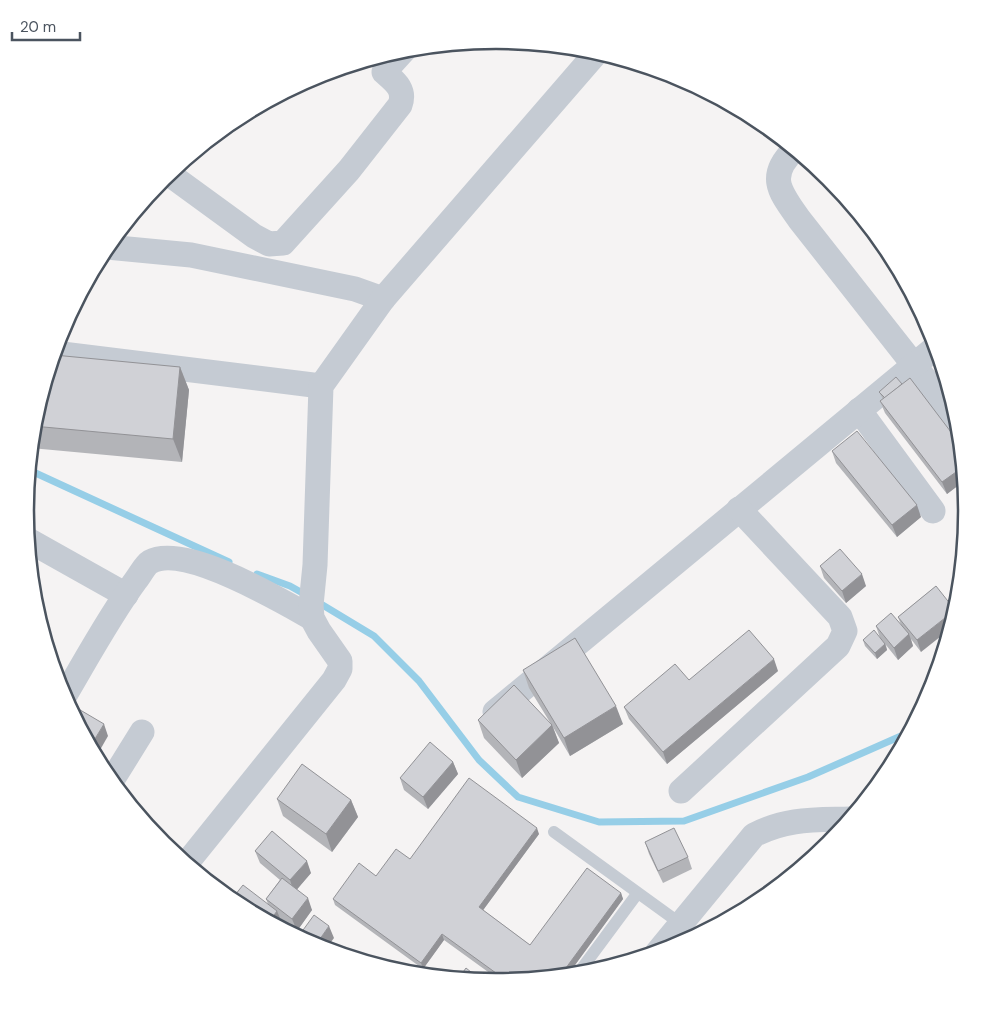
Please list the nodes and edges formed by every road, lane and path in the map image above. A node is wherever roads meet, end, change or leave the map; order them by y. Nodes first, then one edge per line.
1 (590, 59) edge
2 (377, 66) edge
3 (790, 155) edge
4 (176, 179) edge
5 (117, 248) edge
6 (383, 299) junction
7 (930, 352) edge
8 (62, 354) edge
9 (914, 365) junction
10 (321, 386) junction
11 (945, 404) edge
12 (859, 410) junction
13 (739, 509) junction
14 (933, 512) dead end
15 (35, 544) edge
16 (126, 595) junction
17 (312, 603) junction
18 (69, 689) edge
19 (490, 716) edge
20 (142, 732) dead end
21 (116, 774) edge
22 (681, 791) dead end
23 (841, 819) edge
24 (554, 832) dead end
25 (190, 858) edge
26 (638, 894) junction
27 (677, 921) junction
28 (664, 942) edge
29 (583, 965) edge

1 - 6 street
2 - 4 street
3 - 9 street
5 - 6 street
6 - 10 street
7 - 9 street
8 - 10 street
9 - 11 street
9 - 12 street
10 - 17 street
12 - 13 street
12 - 14 street
13 - 19 street
13 - 22 street
15 - 16 street
16 - 17 street
16 - 18 street
17 - 25 street
20 - 21 street
23 - 27 street
24 - 26 lane
26 - 27 lane
26 - 29 lane
27 - 28 street

